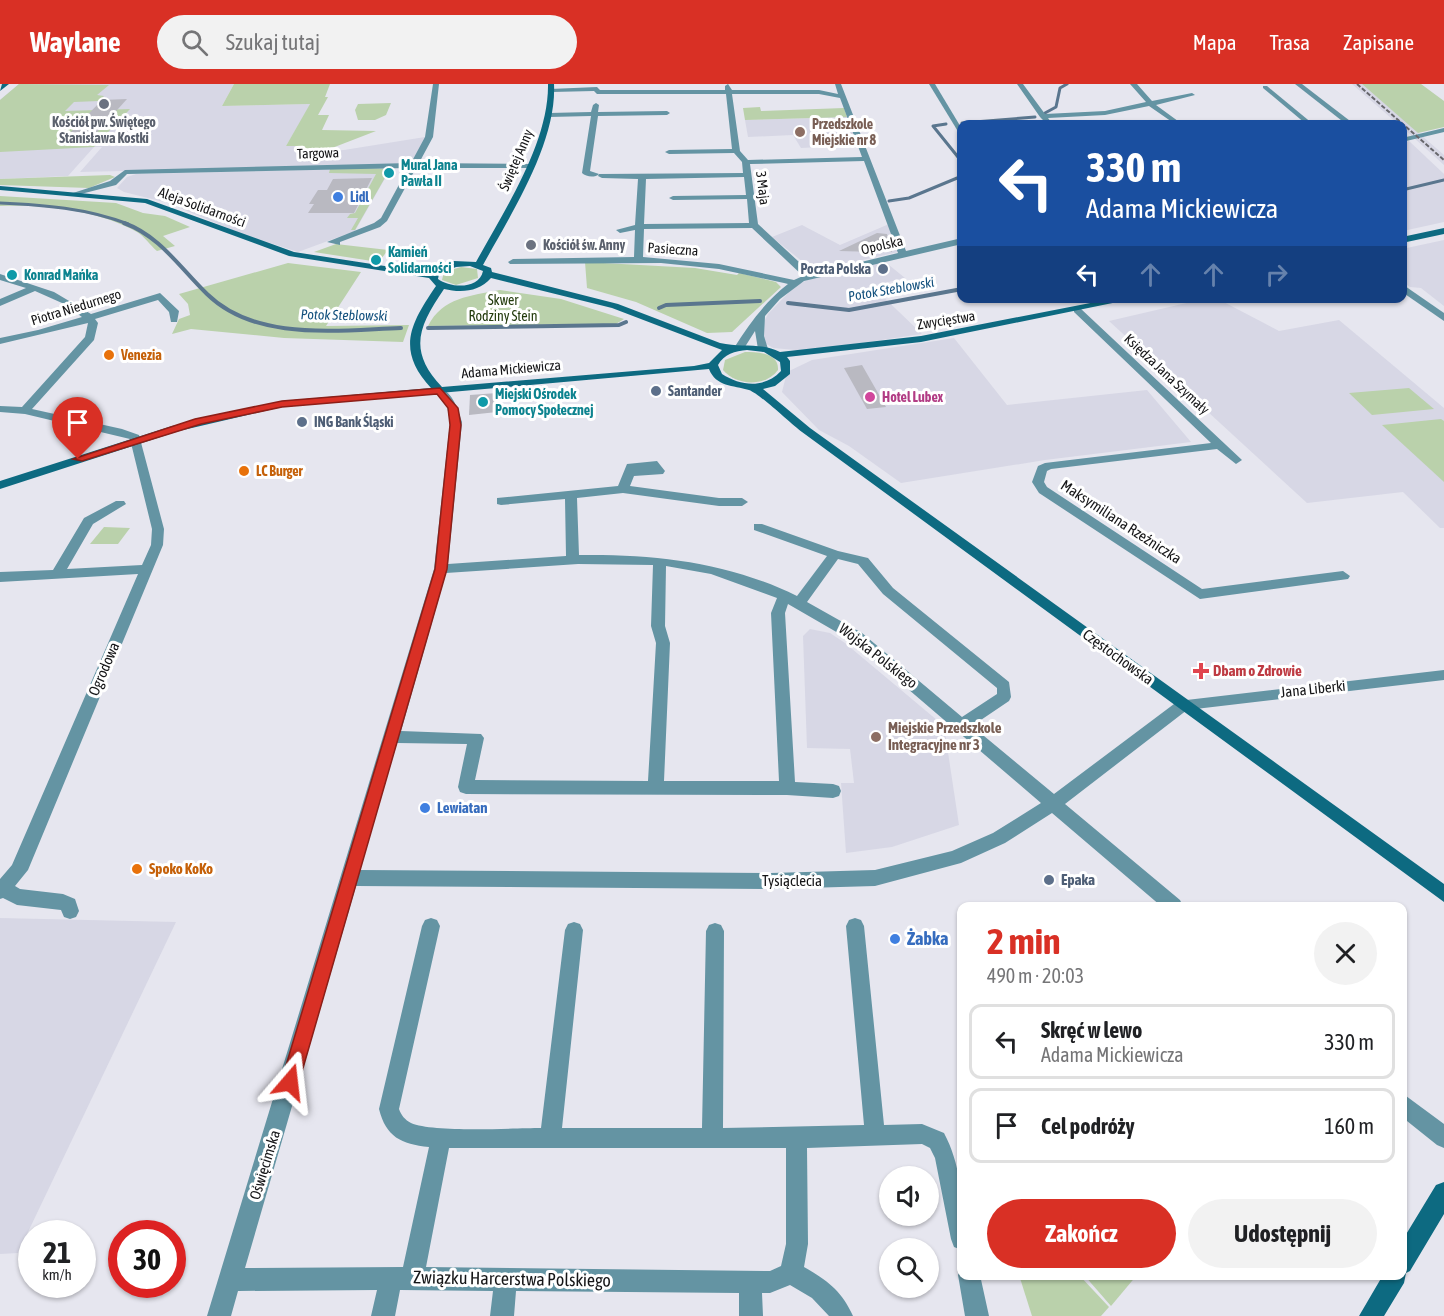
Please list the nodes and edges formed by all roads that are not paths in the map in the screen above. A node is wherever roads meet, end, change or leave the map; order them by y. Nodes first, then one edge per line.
1 (6, 84) edge
2 (436, 84) edge
3 (677, 84) edge
4 (728, 84) edge
5 (770, 84) edge
6 (838, 84) edge
7 (932, 84) edge
8 (1020, 84) edge
9 (1133, 84) edge
10 (1298, 84) edge
11 (552, 87) edge
12 (1265, 87) dead end
13 (597, 88) edge
14 (0, 89) edge
15 (677, 93) junction
16 (728, 93) junction
17 (774, 93) junction
18 (1192, 95) dead end
19 (843, 97) junction
20 (1151, 103) junction
21 (667, 113) dead end
22 (594, 114) junction
23 (549, 115) junction
24 (1042, 116) junction
25 (1045, 120) edge
26 (1174, 120) edge
27 (1305, 120) edge
28 (1345, 120) edge
29 (957, 127) edge
30 (1444, 130) edge
31 (1407, 139) edge
32 (736, 151) junction
33 (669, 152) dead end
34 (867, 159) junction
35 (715, 160) dead end
36 (745, 161) junction
37 (413, 166) junction
38 (529, 166) junction
39 (747, 175) junction
40 (642, 177) junction
41 (113, 183) junction
42 (0, 188) edge
43 (77, 193) junction
44 (111, 196) junction
45 (750, 197) junction
46 (673, 198) dead end
47 (754, 225) junction
48 (640, 228) junction
49 (620, 230) dead end
50 (1444, 231) edge
51 (1407, 239) edge
52 (490, 241) junction
53 (957, 242) edge
54 (337, 243) dead end
55 (903, 254) junction
56 (638, 260) junction
57 (462, 262) junction
58 (513, 262) dead end
59 (479, 264) junction
60 (436, 272) junction
61 (489, 274) junction
62 (809, 276) junction
63 (0, 278) edge
64 (481, 283) junction
65 (793, 283) junction
66 (521, 285) junction
67 (441, 286) junction
68 (34, 288) junction
69 (454, 288) junction
70 (1407, 291) edge
71 (0, 303) edge
72 (1110, 303) edge
73 (426, 310) junction
74 (1077, 310) junction
75 (762, 316) junction
76 (90, 318) junction
77 (1444, 318) edge
78 (174, 320) dead end
79 (666, 325) junction
80 (0, 341) edge
81 (868, 347) junction
82 (763, 348) junction
83 (736, 349) junction
84 (779, 355) junction
85 (714, 362) junction
86 (787, 368) junction
87 (778, 381) junction
88 (753, 387) junction
89 (440, 391) junction
90 (0, 409) edge
91 (25, 411) junction
92 (794, 419) junction
93 (137, 440) junction
94 (1220, 445) junction
95 (1236, 460) dead end
96 (629, 472) dead end
97 (0, 485) edge
98 (623, 489) junction
99 (571, 495) junction
100 (501, 501) dead end
101 (742, 502) dead end
102 (120, 504) dead end
103 (758, 527) dead end
104 (835, 554) junction
105 (573, 560) junction
106 (660, 561) junction
107 (146, 569) junction
108 (441, 569) junction
109 (58, 573) junction
110 (0, 576) edge
111 (1343, 576) dead end
112 (793, 600) junction
113 (1444, 675) edge
114 (1183, 705) junction
115 (963, 724) junction
116 (393, 737) junction
117 (656, 788) junction
118 (787, 788) junction
119 (833, 791) dead end
120 (1054, 803) junction
121 (351, 878) junction
122 (2, 890) edge
123 (1444, 894) edge
124 (1169, 902) edge
125 (70, 910) dead end
126 (430, 926) dead end
127 (855, 926) dead end
128 (574, 930) dead end
129 (714, 931) dead end
130 (1407, 1106) edge
131 (875, 1136) junction
132 (441, 1138) junction
133 (550, 1138) junction
134 (712, 1138) junction
135 (796, 1138) junction
136 (1444, 1138) edge
137 (1444, 1193) edge
138 (957, 1215) edge
139 (1407, 1255) edge
140 (791, 1273) junction
141 (401, 1278) junction
142 (505, 1279) junction
143 (230, 1280) junction
144 (970, 1280) edge
145 (1393, 1280) edge
146 (750, 1282) junction
147 (219, 1316) edge
148 (383, 1316) edge
149 (502, 1316) edge
150 (751, 1316) edge
151 (841, 1316) edge
152 (977, 1316) edge
153 (1371, 1316) edge

1 - 14 main road
2 - 37 street
3 - 15 street
4 - 16 street
5 - 17 street
6 - 19 street
7 - 29 street
8 - 24 street
9 - 20 street
10 - 28 street
11 - 13 street
11 - 23 main road, Świętej Anny
12 - 27 street
13 - 15 street
13 - 22 street
15 - 16 street
16 - 17 street
16 - 32 street
17 - 19 street
18 - 20 street
19 - 34 street
20 - 24 street
20 - 26 street
21 - 22 street
22 - 23 street
22 - 40 street
23 - 38 main road, Świętej Anny
24 - 25 street
30 - 31 street
32 - 33 street
32 - 36 street, 3 Maja
34 - 36 street
34 - 55 street
35 - 36 street
36 - 39 street, 3 Maja
37 - 38 street, Targowa
37 - 41 street, Targowa
37 - 54 street
38 - 52 main road, Świętej Anny
39 - 40 street
39 - 45 street, 3 Maja
40 - 48 street
41 - 43 street, Targowa
41 - 44 street
42 - 43 main road, Aleja Solidarności
43 - 44 main road, Aleja Solidarności
44 - 60 main road, Aleja Solidarności
45 - 46 street
45 - 47 street, 3 Maja
47 - 48 street
47 - 62 street, 3 Maja
48 - 49 street
48 - 56 street
50 - 51 main road
52 - 57 main road, Świętej Anny
52 - 59 main road, Świętej Anny
53 - 55 street, Opolska
55 - 62 street, Opolska
56 - 58 street, Pasieczna
56 - 65 street, Pasieczna
57 - 59 main road
57 - 60 main road
59 - 61 main road
60 - 67 main road
61 - 64 main road
61 - 66 main road
62 - 65 street, Opolska
63 - 68 street
64 - 66 main road
64 - 69 main road
65 - 75 street
66 - 79 main road
67 - 69 main road
67 - 73 main road
68 - 71 street
68 - 76 street
69 - 73 main road
70 - 77 street
72 - 74 main road, Zwycięstwa
73 - 89 main road
74 - 81 main road, Zwycięstwa
74 - 94 street, Księdza Jana Szymały
75 - 82 street
75 - 83 street
76 - 78 street, Piotra Niedurnego
76 - 80 street, Piotra Niedurnego
76 - 91 street
79 - 83 main road
79 - 85 main road
81 - 84 main road, Zwycięstwa
81 - 86 main road, Zwycięstwa
82 - 83 main road
82 - 84 main road
83 - 85 main road
84 - 86 main road
85 - 88 main road
85 - 89 main road, Adama Mickiewicza
86 - 87 main road
87 - 88 main road
87 - 92 main road, Częstochowska
88 - 92 main road, Częstochowska
89 - 93 main road, Adama Mickiewicza
89 - 108 street, Oświęcimska
90 - 91 street
91 - 93 street
92 - 114 main road, Częstochowska
93 - 97 main road, Adama Mickiewicza
93 - 107 street, Ogrodowa
94 - 95 street, Księdza Jana Szymały
94 - 111 street, Maksymiliana Rzeźniczka
96 - 98 street
98 - 99 street
98 - 101 street
99 - 100 street
99 - 105 street
102 - 109 street
103 - 104 street
104 - 112 street
104 - 115 street
105 - 106 street, Wojska Polskiego
105 - 108 street, Wojska Polskiego
106 - 112 street, Wojska Polskiego
106 - 117 street
107 - 109 street
107 - 122 street, Ogrodowa
108 - 116 street, Oświęcimska
109 - 110 street
112 - 115 street, Wojska Polskiego
112 - 118 street
113 - 114 street, Jana Liberki
114 - 120 street, Tysiąclecia
114 - 123 main road, Częstochowska
115 - 120 street, Wojska Polskiego
116 - 117 street
116 - 121 street, Oświęcimska
117 - 118 street
118 - 119 street
120 - 121 street, Tysiąclecia
120 - 124 street, Wojska Polskiego
121 - 143 street, Oświęcimska
122 - 125 street
126 - 132 street
127 - 131 street
128 - 133 street
129 - 134 street
130 - 136 street
131 - 135 street
131 - 138 street
132 - 133 street
132 - 141 street
133 - 134 street
134 - 135 street
135 - 140 street
137 - 139 main road
140 - 146 street, Związku Harcerstwa Polskiego
140 - 151 street
141 - 142 street, Związku Harcerstwa Polskiego
141 - 143 street, Związku Harcerstwa Polskiego
141 - 148 street
142 - 146 street, Związku Harcerstwa Polskiego
142 - 149 street
143 - 147 street, Oświęcimska
144 - 152 street
145 - 153 main road
146 - 150 street

